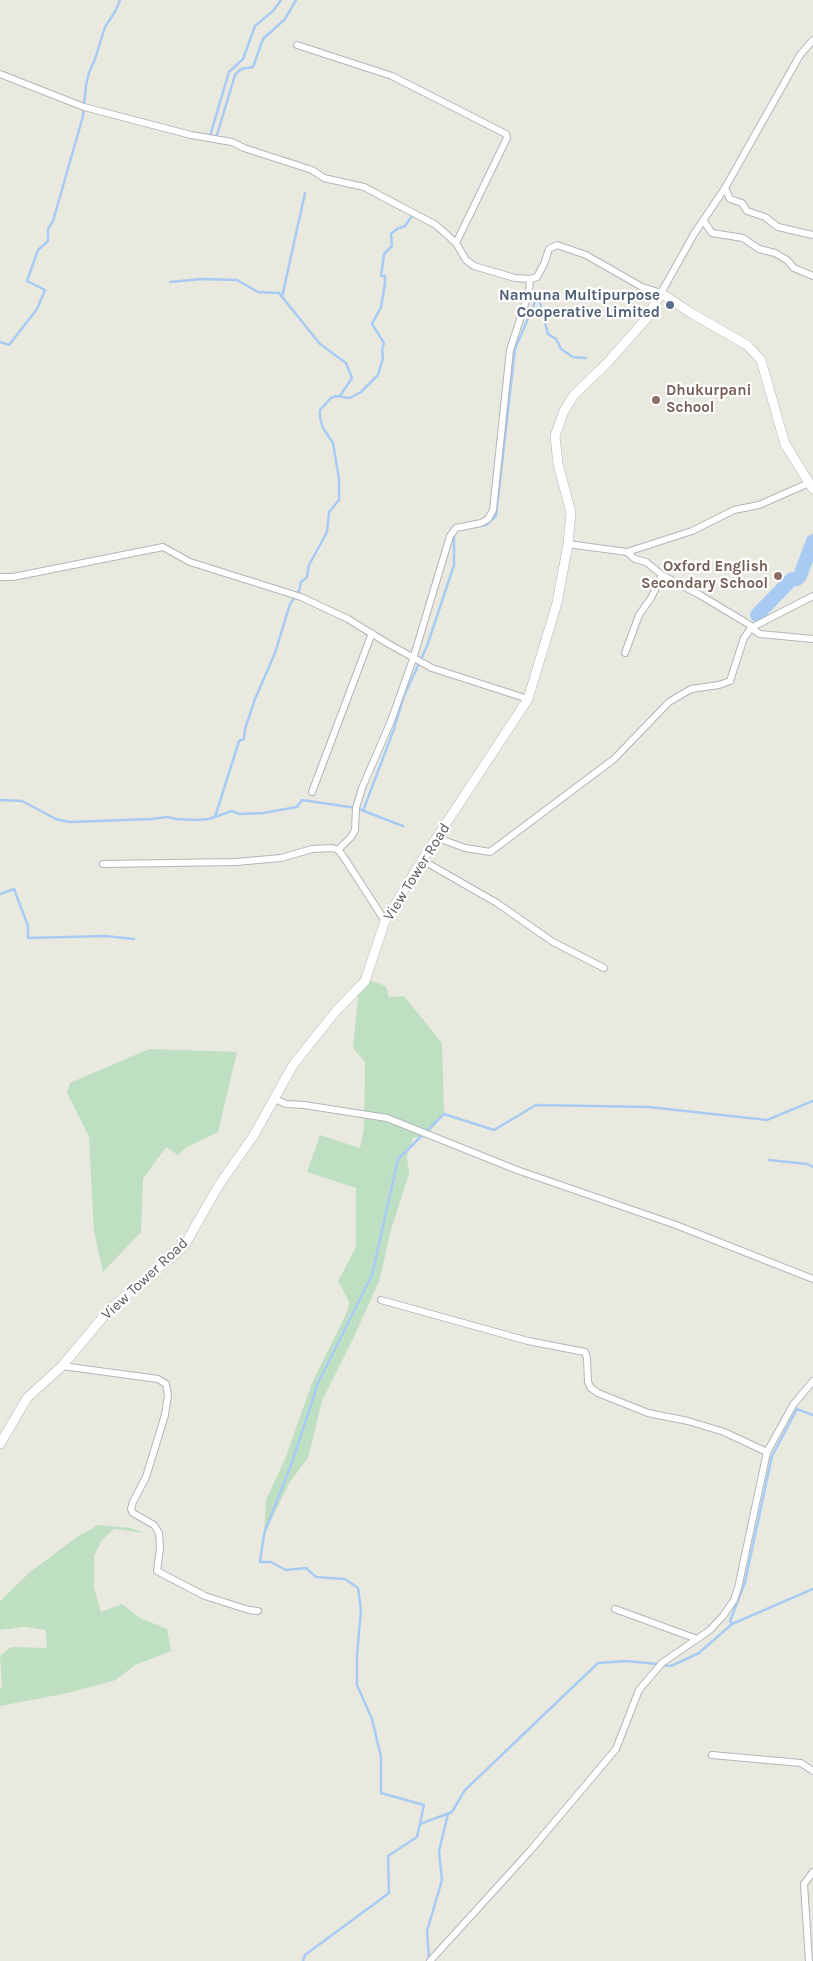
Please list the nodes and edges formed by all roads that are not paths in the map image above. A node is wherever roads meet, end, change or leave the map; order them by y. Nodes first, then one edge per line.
1 (813, 40) edge
2 (297, 45) dead end
3 (0, 74) edge
4 (725, 188) junction
5 (703, 220) junction
6 (813, 235) edge
7 (456, 243) junction
8 (813, 276) edge
9 (530, 279) junction
10 (661, 293) junction
11 (811, 486) edge
12 (568, 544) junction
13 (627, 552) junction
14 (0, 576) edge
15 (662, 576) junction
16 (813, 596) edge
17 (750, 628) junction
18 (372, 633) junction
19 (813, 639) edge
20 (625, 653) dead end
21 (413, 659) junction
22 (528, 699) junction
23 (312, 792) dead end
24 (438, 838) junction
25 (338, 850) junction
26 (422, 860) junction
27 (103, 864) dead end
28 (385, 921) junction
29 (604, 968) dead end
30 (275, 1098) junction
31 (813, 1279) edge
32 (381, 1300) dead end
33 (62, 1366) junction
34 (813, 1381) edge
35 (0, 1444) edge
36 (768, 1452) junction
37 (615, 1609) dead end
38 (258, 1611) dead end
39 (697, 1639) junction
40 (712, 1755) dead end
41 (813, 1771) edge
42 (813, 1872) edge
43 (430, 1961) edge
44 (809, 1961) edge

1 - 4 street
2 - 7 street
3 - 7 street
4 - 5 street
4 - 6 street
5 - 8 street
5 - 10 street
7 - 9 street
9 - 10 street
9 - 21 street
10 - 11 street
10 - 12 street, View Tower Road
11 - 13 street
12 - 13 street
12 - 22 street, View Tower Road
13 - 15 street
14 - 18 street
15 - 17 street
15 - 20 street
16 - 17 street
17 - 19 street
17 - 24 street
18 - 21 street
18 - 23 street
21 - 22 street
21 - 25 street
22 - 24 street, View Tower Road
24 - 26 street, View Tower Road
25 - 27 street
25 - 28 street
26 - 28 street, View Tower Road
26 - 29 street
28 - 30 street, View Tower Road
30 - 31 street
30 - 33 street, View Tower Road
32 - 36 street
33 - 35 street, View Tower Road
33 - 38 street
34 - 36 street
36 - 39 street
37 - 39 street
39 - 43 street
40 - 41 street
42 - 44 street

